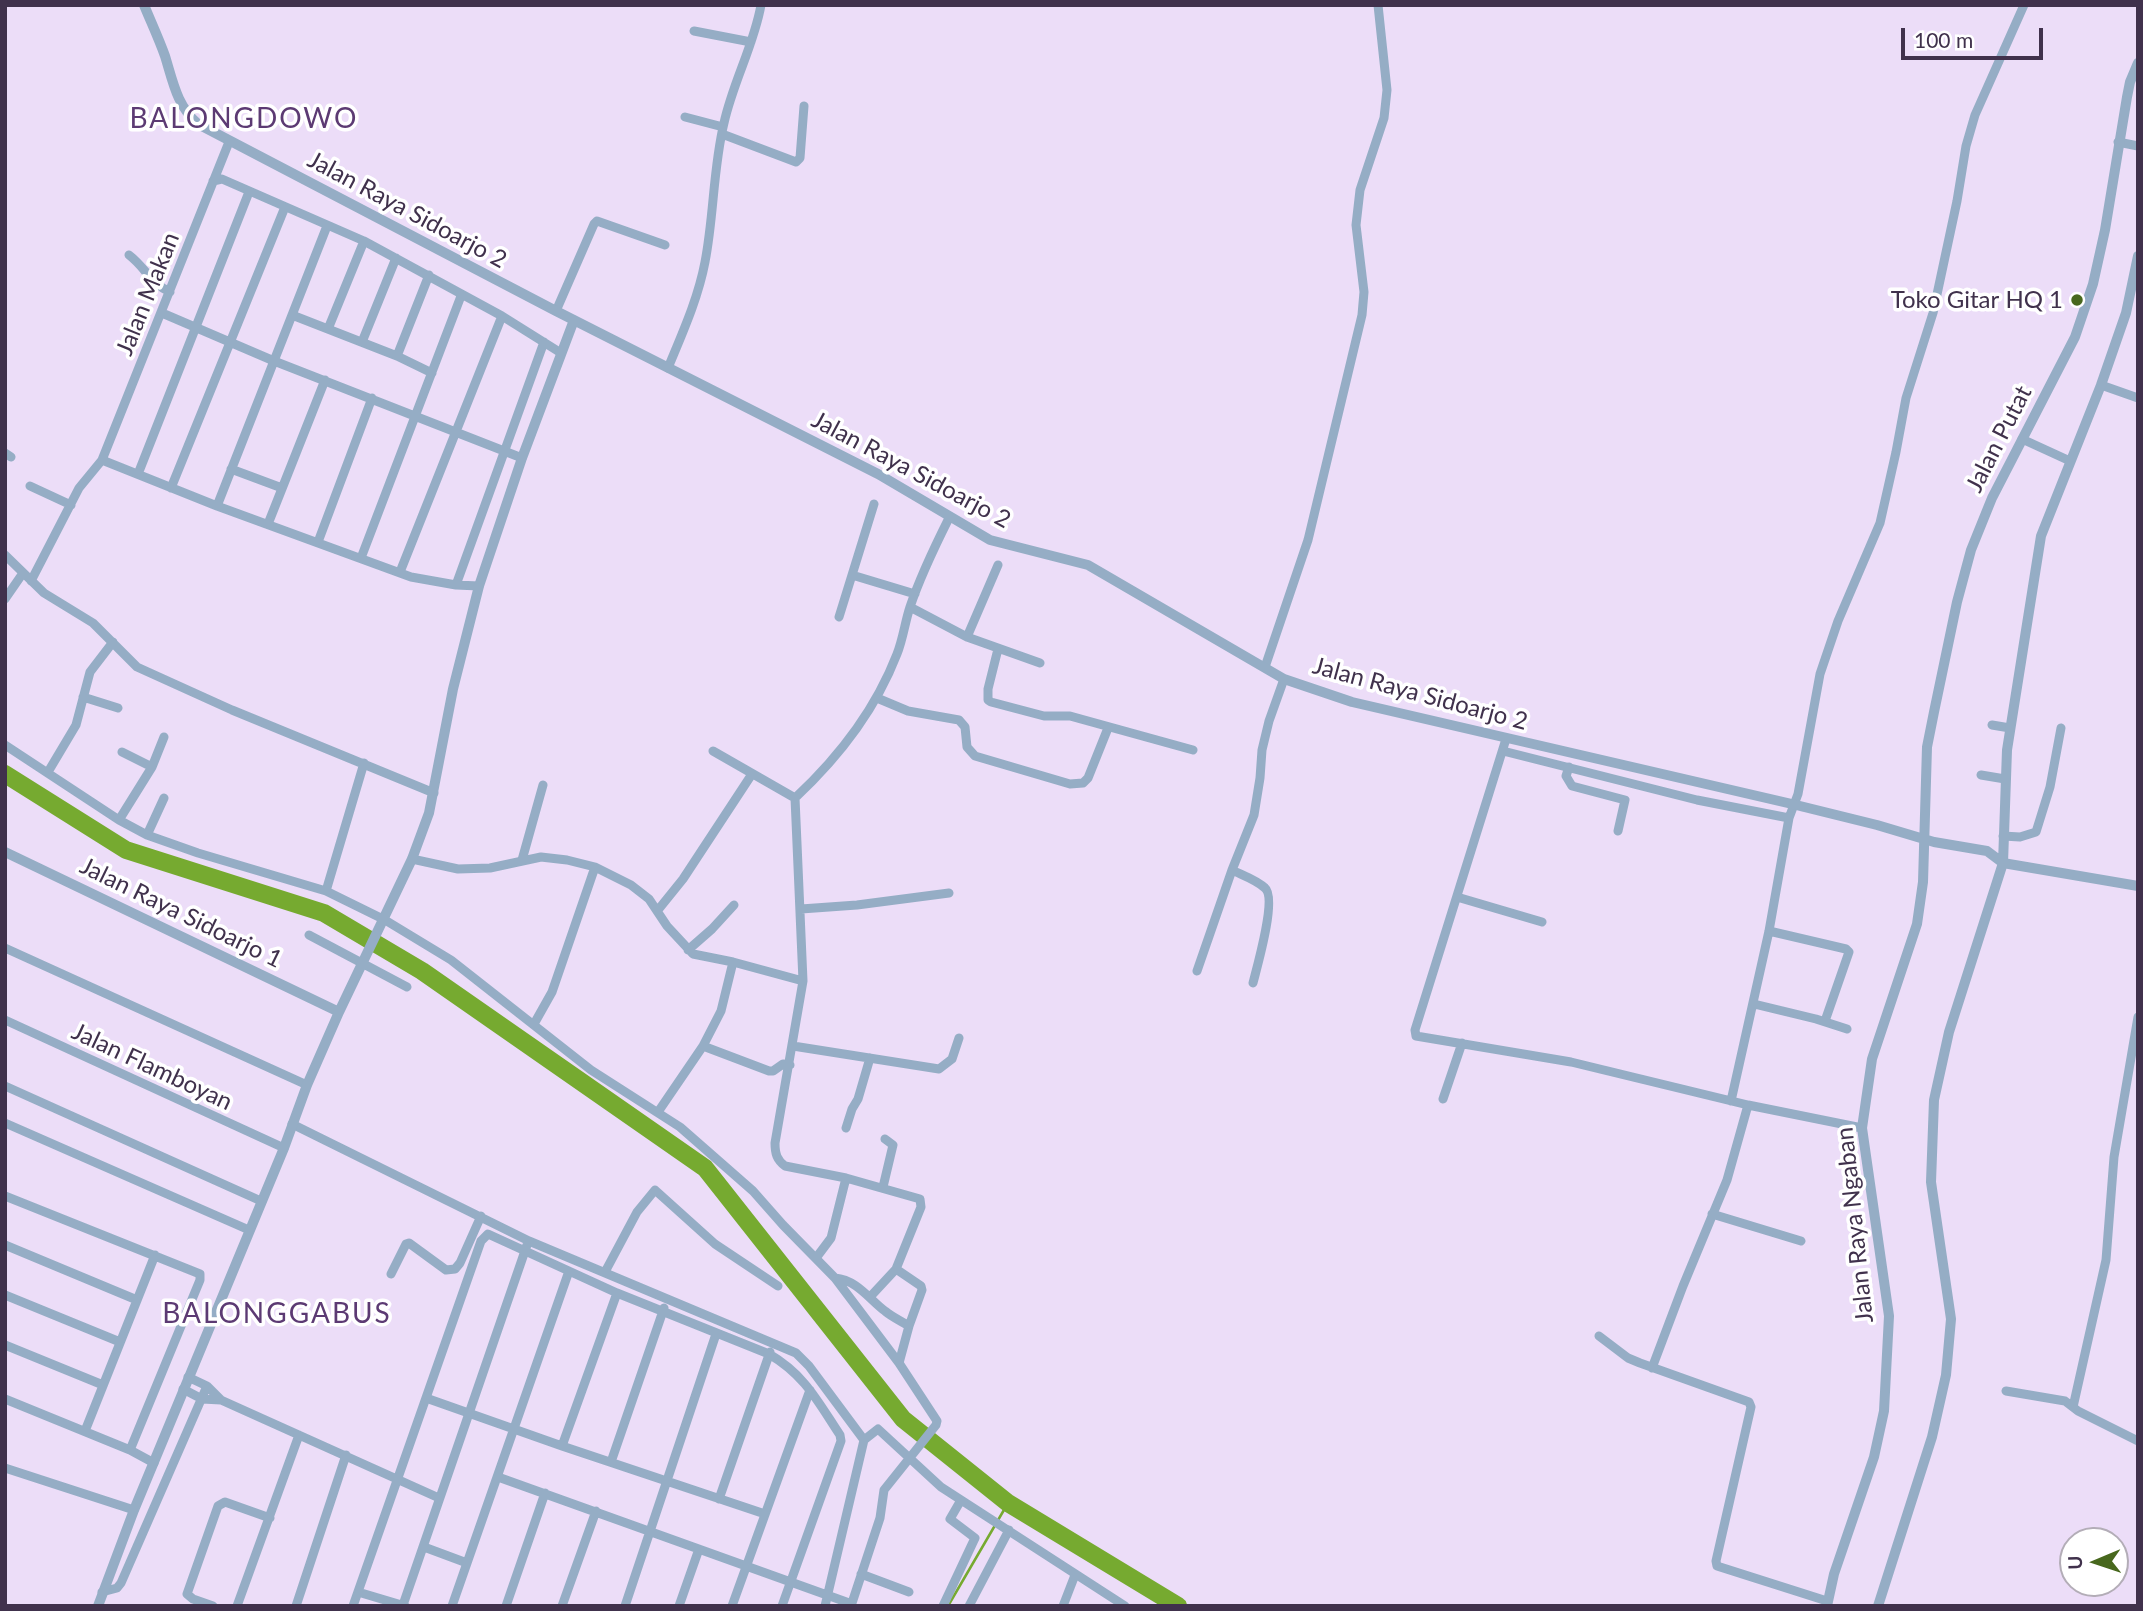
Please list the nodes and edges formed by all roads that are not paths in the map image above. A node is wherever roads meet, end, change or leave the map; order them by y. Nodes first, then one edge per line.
1 (144, 5) edge
2 (761, 5) edge
3 (1378, 5) edge
4 (2024, 5) edge
5 (694, 31) dead end
6 (751, 42) junction
7 (2138, 63) edge
8 (804, 106) dead end
9 (685, 117) dead end
10 (722, 131) junction
11 (2128, 144) edge
12 (228, 145) junction
13 (213, 181) junction
14 (249, 192) junction
15 (285, 207) junction
16 (327, 226) junction
17 (364, 241) junction
18 (665, 245) dead end
19 (129, 255) dead end
20 (2138, 256) edge
21 (396, 258) junction
22 (429, 275) junction
23 (170, 292) junction
24 (461, 296) junction
25 (556, 311) junction
26 (162, 313) junction
27 (292, 315) junction
28 (502, 317) junction
29 (571, 326) junction
30 (196, 327) junction
31 (328, 329) junction
32 (230, 342) junction
33 (362, 342) junction
34 (544, 342) junction
35 (561, 353) junction
36 (397, 356) junction
37 (274, 361) junction
38 (668, 368) junction
39 (432, 373) junction
40 (325, 380) junction
41 (2101, 386) junction
42 (372, 398) junction
43 (2138, 398) edge
44 (416, 415) junction
45 (456, 432) junction
46 (2027, 441) junction
47 (504, 451) junction
48 (522, 458) junction
49 (102, 460) junction
50 (2070, 461) junction
51 (231, 469) junction
52 (138, 474) junction
53 (30, 486) dead end
54 (171, 488) junction
55 (282, 488) junction
56 (874, 504) dead end
57 (71, 505) junction
58 (217, 506) junction
59 (268, 524) junction
60 (946, 524) junction
61 (318, 542) junction
62 (5, 555) edge
63 (361, 558) junction
64 (998, 565) dead end
65 (400, 572) junction
66 (23, 573) junction
67 (852, 575) junction
68 (31, 581) junction
69 (456, 585) junction
70 (479, 586) junction
71 (915, 594) junction
72 (5, 599) edge
73 (910, 607) junction
74 (839, 617) dead end
75 (967, 637) junction
76 (113, 642) junction
77 (999, 649) junction
78 (1040, 663) dead end
79 (1265, 667) junction
80 (1283, 681) junction
81 (83, 697) junction
82 (877, 698) junction
83 (118, 708) dead end
84 (1108, 728) junction
85 (2061, 728) dead end
86 (164, 737) dead end
87 (5, 745) edge
88 (1504, 745) junction
89 (1193, 750) dead end
90 (713, 751) dead end
91 (122, 752) dead end
92 (363, 763) junction
93 (152, 767) junction
94 (1569, 767) junction
95 (48, 772) junction
96 (752, 774) junction
97 (543, 785) dead end
98 (433, 793) junction
99 (164, 798) dead end
100 (795, 798) junction
101 (1790, 812) junction
102 (119, 820) junction
103 (1618, 831) dead end
104 (147, 835) junction
105 (2003, 836) junction
106 (1934, 842) junction
107 (5, 852) edge
108 (412, 859) junction
109 (522, 860) junction
110 (2003, 863) junction
111 (595, 867) junction
112 (1232, 870) junction
113 (2138, 886) edge
114 (326, 891) junction
115 (949, 893) dead end
116 (1457, 897) junction
117 (734, 905) dead end
118 (801, 909) junction
119 (658, 910) junction
120 (1542, 922) dead end
121 (383, 924) junction
122 (1769, 931) junction
123 (309, 935) dead end
124 (5, 947) edge
125 (690, 952) junction
126 (364, 962) junction
127 (733, 962) junction
128 (1197, 971) dead end
129 (803, 981) junction
130 (1254, 984) dead end
131 (407, 987) dead end
132 (1754, 1004) junction
133 (339, 1012) junction
134 (2138, 1017) edge
135 (5, 1020) edge
136 (1825, 1021) junction
137 (534, 1024) junction
138 (1847, 1029) dead end
139 (959, 1038) dead end
140 (1462, 1044) junction
141 (704, 1046) junction
142 (793, 1046) junction
143 (870, 1058) junction
144 (790, 1065) junction
145 (307, 1085) junction
146 (5, 1086) edge
147 (1443, 1099) dead end
148 (1731, 1101) junction
149 (1748, 1105) junction
150 (658, 1112) junction
151 (5, 1123) edge
152 (292, 1124) junction
153 (846, 1128) dead end
154 (1862, 1128) junction
155 (885, 1139) dead end
156 (284, 1148) junction
157 (846, 1178) junction
158 (883, 1187) junction
159 (5, 1196) edge
160 (261, 1200) junction
161 (1712, 1214) junction
162 (481, 1216) junction
163 (249, 1230) junction
164 (529, 1241) junction
165 (1801, 1241) dead end
166 (5, 1245) edge
167 (524, 1251) junction
168 (155, 1255) junction
169 (816, 1258) junction
170 (896, 1269) junction
171 (569, 1271) junction
172 (606, 1272) junction
173 (391, 1274) dead end
174 (835, 1278) junction
175 (778, 1286) dead end
176 (617, 1293) junction
177 (5, 1295) edge
178 (870, 1297) junction
179 (666, 1299) junction
180 (137, 1300) junction
181 (663, 1312) junction
182 (909, 1326) junction
183 (716, 1334) junction
184 (1600, 1336) dead end
185 (120, 1342) junction
186 (774, 1344) junction
187 (5, 1345) edge
188 (769, 1354) junction
189 (898, 1363) junction
190 (1652, 1368) junction
191 (188, 1377) junction
192 (103, 1385) junction
193 (207, 1386) junction
194 (183, 1389) junction
195 (810, 1390) junction
196 (2006, 1391) dead end
197 (426, 1398) junction
198 (5, 1399) edge
199 (202, 1399) junction
200 (221, 1400) junction
201 (2073, 1407) junction
202 (469, 1413) junction
203 (851, 1424) junction
204 (514, 1430) junction
205 (85, 1431) junction
206 (299, 1435) junction
207 (840, 1435) junction
208 (864, 1440) junction
209 (2138, 1441) edge
210 (562, 1446) junction
211 (130, 1450) junction
212 (346, 1455) junction
213 (909, 1458) junction
214 (611, 1462) junction
215 (154, 1463) junction
216 (5, 1468) edge
217 (498, 1477) junction
218 (397, 1479) junction
219 (668, 1481) junction
220 (545, 1493) junction
221 (439, 1498) junction
222 (719, 1499) junction
223 (961, 1500) junction
224 (134, 1510) junction
225 (596, 1511) junction
226 (765, 1514) junction
227 (270, 1518) junction
228 (1007, 1528) junction
229 (650, 1531) junction
230 (424, 1547) junction
231 (699, 1549) junction
232 (467, 1563) junction
233 (747, 1565) junction
234 (861, 1574) junction
235 (1074, 1575) junction
236 (790, 1581) junction
237 (102, 1592) junction
238 (358, 1592) junction
239 (909, 1592) dead end
240 (828, 1595) junction
241 (1827, 1603) edge
242 (404, 1605) edge
243 (851, 1605) edge
244 (98, 1606) edge
245 (213, 1606) edge
246 (237, 1606) edge
247 (296, 1606) edge
248 (353, 1606) edge
249 (452, 1606) edge
250 (506, 1606) edge
251 (562, 1606) edge
252 (625, 1606) edge
253 (679, 1606) edge
254 (732, 1606) edge
255 (782, 1606) edge
256 (825, 1606) edge
257 (943, 1606) edge
258 (969, 1606) edge
259 (1063, 1606) edge
260 (1125, 1606) edge
261 (1878, 1606) edge

1 - 12 street, Jalan Raya Sidoarjo 2
2 - 6 street
3 - 79 street
4 - 101 street
5 - 6 street
6 - 10 street
7 - 11 street, Jalan Putat
8 - 10 street
9 - 10 street
10 - 38 street
11 - 46 street, Jalan Putat
12 - 13 street, Jalan Makan
12 - 25 street, Jalan Raya Sidoarjo 2
13 - 14 street
13 - 23 street, Jalan Makan
14 - 15 street
14 - 30 street
15 - 16 street
15 - 32 street
16 - 17 street
16 - 27 street
17 - 21 street
17 - 31 street
18 - 25 street
19 - 23 street
20 - 41 street
21 - 22 street
21 - 33 street
22 - 24 street
22 - 36 street
23 - 26 street, Jalan Makan
24 - 28 street
24 - 39 street
25 - 29 street, Jalan Raya Sidoarjo 2
26 - 30 street
26 - 49 street, Jalan Makan
27 - 31 street
27 - 37 street
28 - 34 street
28 - 45 street
29 - 35 street
29 - 38 street, Jalan Raya Sidoarjo 2
30 - 32 street
30 - 52 street
31 - 33 street
32 - 37 street
32 - 54 street
33 - 36 street
34 - 35 street
34 - 47 street
35 - 48 street
36 - 39 street
37 - 40 street
37 - 51 street
38 - 60 street, Jalan Raya Sidoarjo 2
39 - 44 street
40 - 42 street
40 - 55 street
41 - 43 street
41 - 50 street
42 - 44 street
42 - 61 street
44 - 45 street
44 - 63 street
45 - 47 street
45 - 65 street
46 - 50 street
46 - 106 street, Jalan Putat
47 - 48 street
47 - 69 street
48 - 70 street
49 - 52 street
49 - 57 street, Jalan Makan
50 - 105 street
51 - 55 street
51 - 58 street
52 - 54 street
53 - 57 street
54 - 58 street
55 - 59 street
56 - 67 street
57 - 68 street, Jalan Makan
58 - 59 street
59 - 61 street
60 - 71 street
60 - 79 street, Jalan Raya Sidoarjo 2
61 - 63 street
62 - 66 street
63 - 65 street
64 - 75 street
65 - 69 street
66 - 68 street
66 - 72 street
67 - 71 street
67 - 74 street
68 - 76 street
69 - 70 street
70 - 98 street
71 - 73 street
73 - 75 street
73 - 82 street
75 - 77 street
76 - 81 street
76 - 92 street
77 - 78 street
77 - 84 street
79 - 80 street, Jalan Raya Sidoarjo 2
80 - 88 street, Jalan Raya Sidoarjo 2
80 - 112 street
81 - 83 street
81 - 95 street
82 - 84 street
82 - 100 street
84 - 89 street
85 - 105 street
86 - 93 street
87 - 95 street
88 - 94 street
88 - 101 street, Jalan Raya Sidoarjo 2
88 - 116 street
90 - 96 street
91 - 93 street
92 - 98 street
92 - 114 street
93 - 102 street
94 - 101 street
94 - 103 street
95 - 102 street
96 - 100 street
96 - 119 street
97 - 109 street
98 - 108 street
99 - 104 street
100 - 118 street
101 - 106 street, Jalan Raya Sidoarjo 2
101 - 122 street
102 - 104 street
104 - 114 street
105 - 110 street
106 - 110 street, Jalan Raya Sidoarjo 2
106 - 154 street, Jalan Raya Ngaban
107 - 133 street, Jalan Raya Sidoarjo 1
108 - 109 street
108 - 121 street
109 - 111 street
110 - 113 street, Jalan Raya Sidoarjo 2
110 - 261 street
111 - 119 street
111 - 137 street
112 - 128 street
112 - 130 street
114 - 121 street
115 - 118 street
116 - 120 street
116 - 140 street
117 - 125 street
118 - 129 street
119 - 125 street
121 - 126 street
121 - 137 street
122 - 132 street
122 - 136 street
123 - 126 street
124 - 145 street
125 - 127 street
126 - 131 street
126 - 133 street
127 - 129 street
127 - 141 street
129 - 142 street
132 - 136 street
132 - 148 street
133 - 145 street
134 - 201 street
135 - 156 street, Jalan Flamboyan
136 - 138 street
137 - 150 street
139 - 143 street
140 - 147 street
140 - 148 street
141 - 144 street
141 - 150 street
142 - 143 street
142 - 144 street
143 - 153 street
144 - 157 street
145 - 152 street
146 - 160 street
148 - 149 street
149 - 154 street
149 - 161 street
150 - 169 street
151 - 163 street
152 - 156 street
152 - 162 street
154 - 241 street, Jalan Raya Ngaban
155 - 158 street
156 - 160 street
157 - 158 street
157 - 169 street
158 - 170 street
159 - 168 street
160 - 163 street
161 - 165 street
161 - 190 street
162 - 164 street
162 - 173 street
163 - 191 street
164 - 167 street
164 - 172 street
166 - 180 street
167 - 171 street
167 - 197 street
167 - 202 street
168 - 180 street
168 - 211 street
169 - 174 street
170 - 178 street
170 - 182 street
171 - 176 street
171 - 204 street
172 - 175 street
172 - 179 street
174 - 178 street
174 - 189 street
176 - 181 street
176 - 210 street
177 - 185 street
178 - 182 street
179 - 181 street
179 - 186 street
180 - 185 street
181 - 183 street
181 - 214 street
182 - 189 street
183 - 188 street
183 - 219 street
184 - 190 street
185 - 192 street
186 - 188 street
186 - 203 street
187 - 192 street
188 - 195 street
188 - 222 street
189 - 213 street
190 - 241 street
191 - 193 street
191 - 194 street
192 - 205 street
193 - 199 street
193 - 200 street
194 - 199 street
194 - 215 street
195 - 207 street
195 - 226 street
196 - 201 street
197 - 202 street
197 - 218 street
198 - 205 street
199 - 200 street
199 - 237 street
200 - 206 street
201 - 209 street
202 - 204 street
202 - 221 street
203 - 207 street
203 - 208 street
204 - 210 street
204 - 217 street
205 - 211 street
206 - 212 street
206 - 227 street
207 - 236 street
208 - 213 street
208 - 240 street
210 - 214 street
211 - 215 street
212 - 218 street
212 - 247 street
213 - 223 street
213 - 234 street
214 - 219 street
215 - 224 street
216 - 224 street
217 - 220 street
217 - 232 street
218 - 221 street
218 - 238 street
219 - 222 street
219 - 229 street
220 - 225 street
220 - 250 street
221 - 230 street
222 - 226 street
223 - 228 street
223 - 257 street
224 - 237 street
225 - 229 street
225 - 251 street
226 - 233 street
227 - 245 street
227 - 246 street
228 - 235 street
228 - 258 street
229 - 231 street
229 - 252 street
230 - 232 street
230 - 242 street
231 - 233 street
231 - 253 street
232 - 249 street
233 - 236 street
233 - 254 street
234 - 239 street
234 - 243 street
235 - 259 street
235 - 260 street
236 - 240 street
236 - 255 street
237 - 244 street
238 - 242 street
238 - 248 street
240 - 243 street
240 - 256 street

